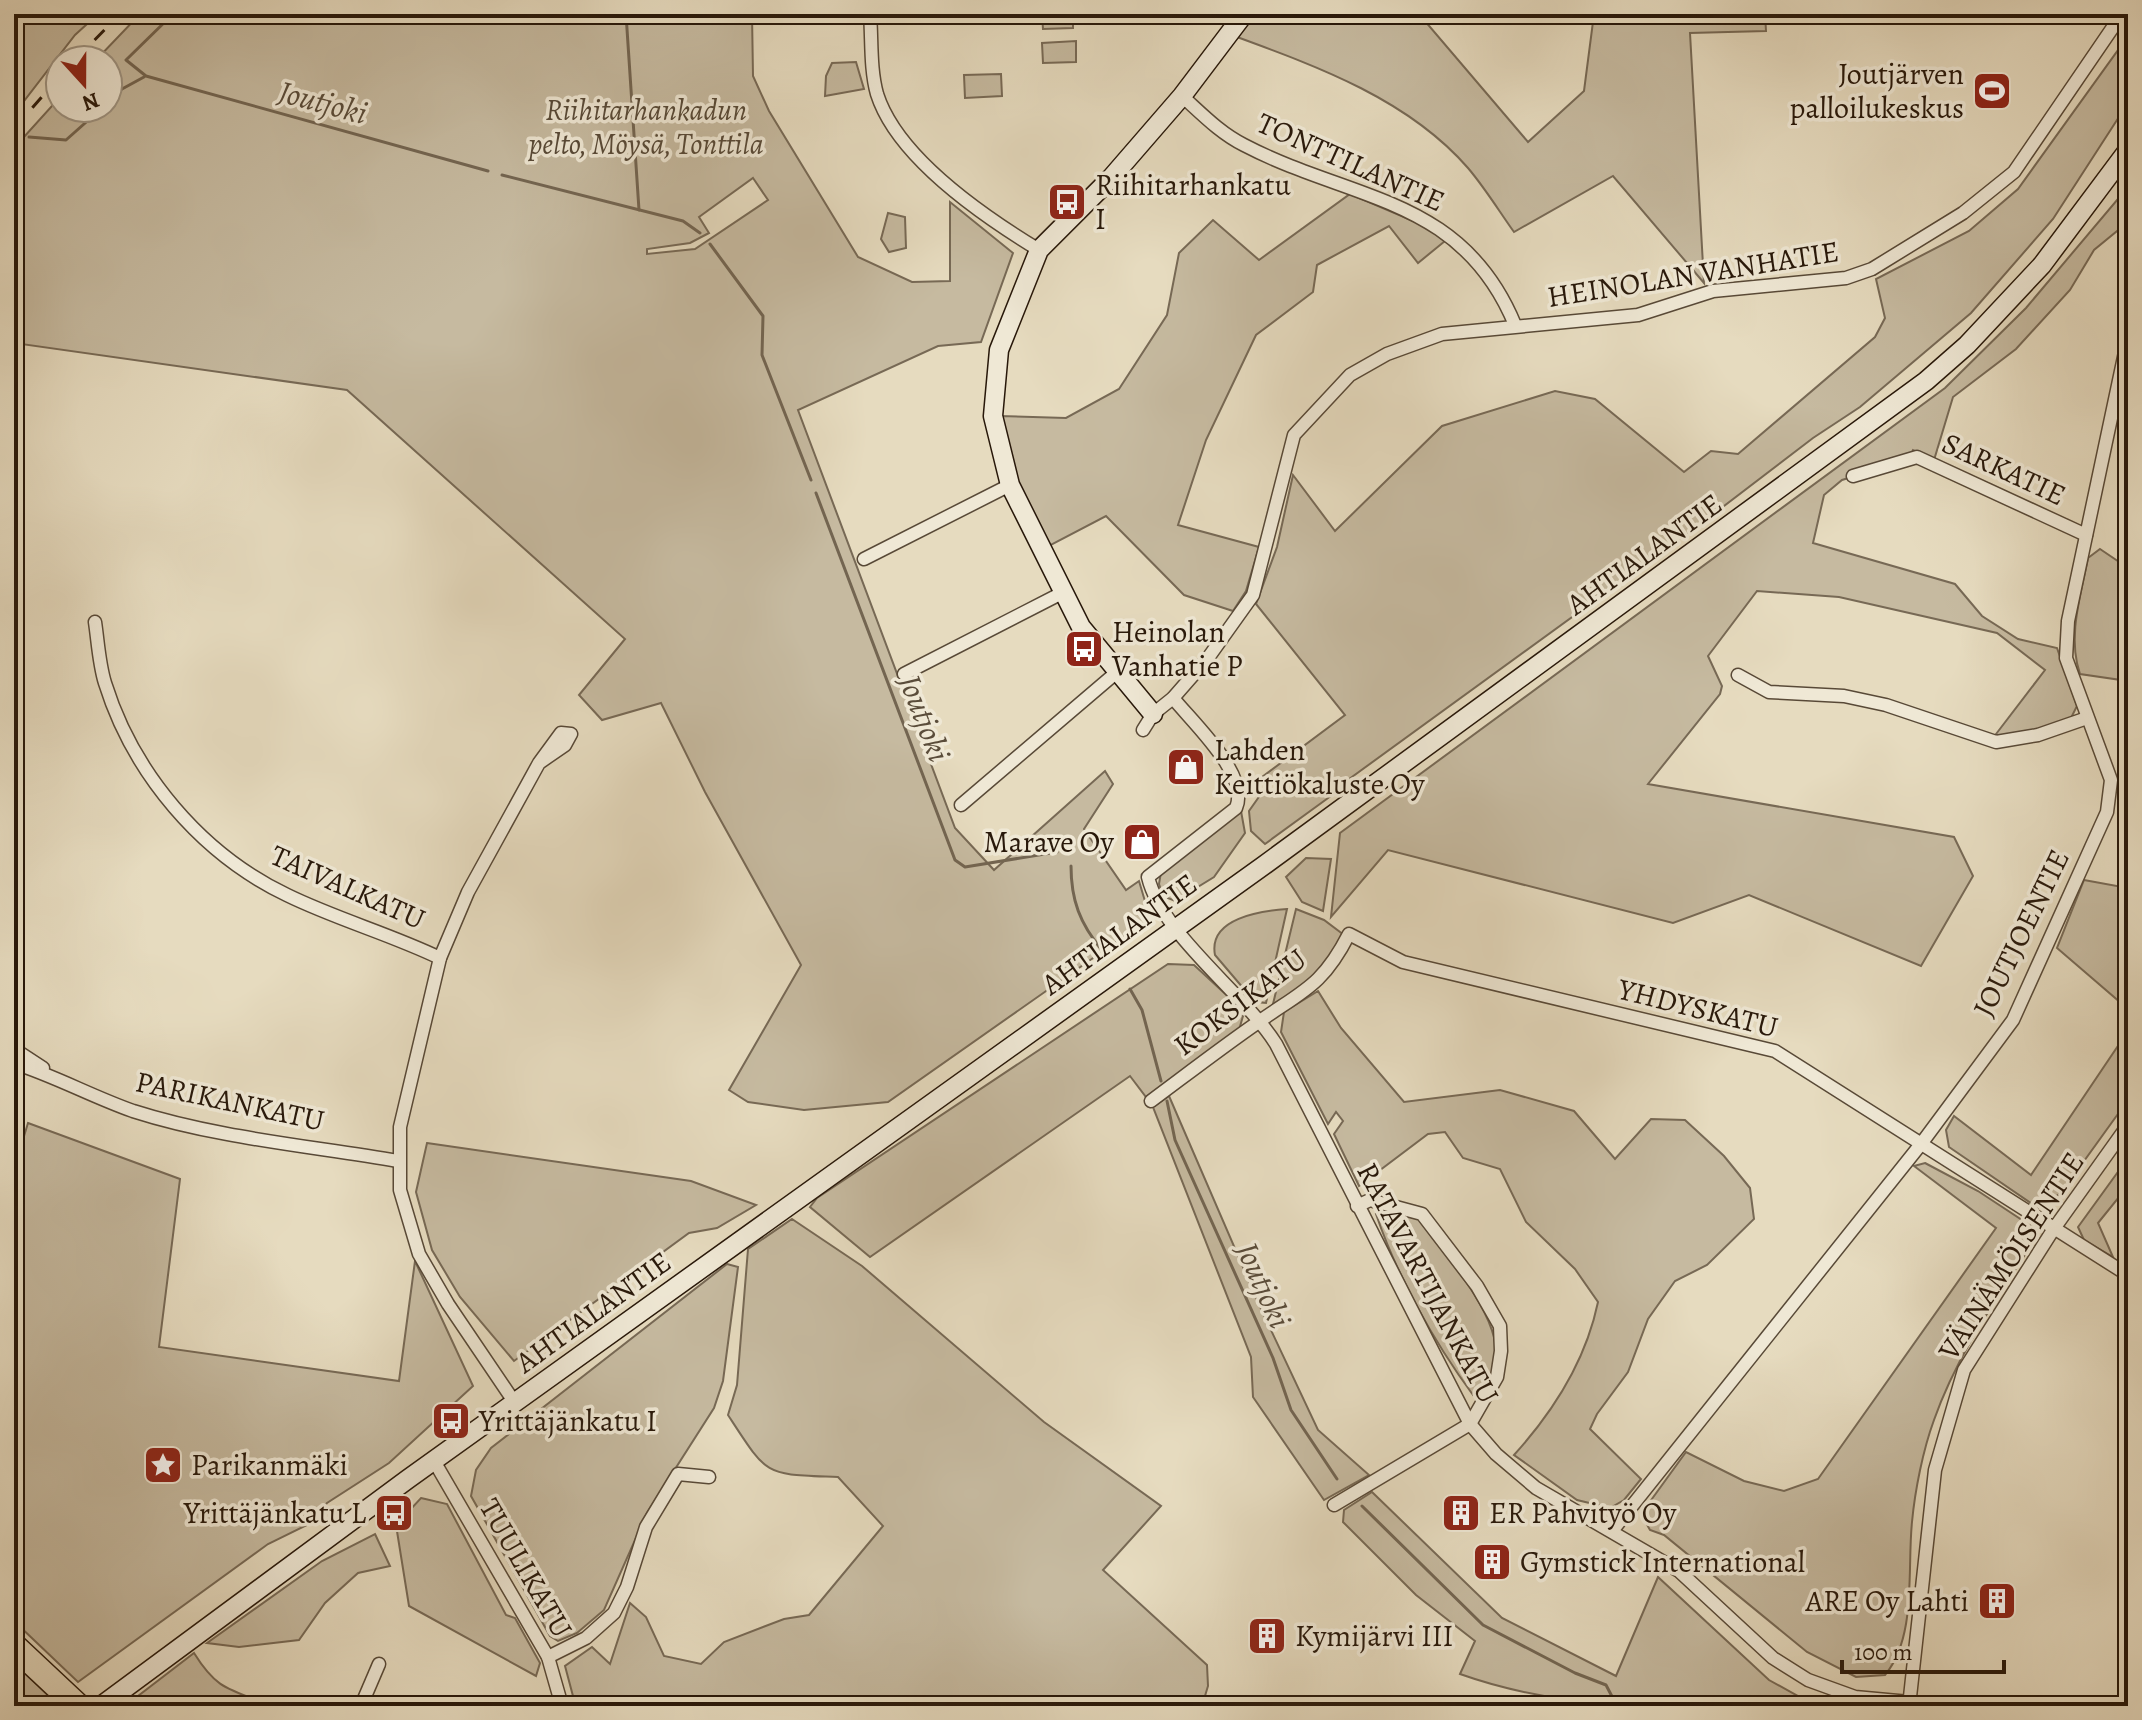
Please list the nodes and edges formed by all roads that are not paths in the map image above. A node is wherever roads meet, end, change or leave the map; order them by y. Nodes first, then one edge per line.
1 (870, 14) edge
2 (1244, 14) edge
3 (2122, 14) edge
4 (1182, 96) junction
5 (2126, 152) edge
6 (1039, 250) junction
7 (1515, 325) junction
8 (2128, 338) edge
9 (1853, 476) dead end
10 (1010, 485) junction
11 (2086, 535) junction
12 (864, 559) dead end
13 (1062, 593) junction
14 (95, 622) dead end
15 (1117, 672) junction
16 (904, 674) dead end
17 (1738, 675) dead end
18 (1173, 698) junction
19 (1153, 714) junction
20 (2087, 718) junction
21 (1143, 730) dead end
22 (539, 763) dead end
23 (961, 805) dead end
24 (1177, 928) junction
25 (1349, 934) joint
26 (440, 958) junction
27 (1261, 1020) junction
28 (14, 1049) edge
29 (14, 1063) edge
30 (56, 1076) junction
31 (1151, 1101) dead end
32 (2128, 1125) edge
33 (1921, 1144) junction
34 (398, 1161) junction
35 (1357, 1206) junction
36 (2053, 1230) junction
37 (2128, 1275) edge
38 (515, 1403) junction
39 (1470, 1424) junction
40 (434, 1461) junction
41 (709, 1477) dead end
42 (1334, 1505) dead end
43 (1612, 1531) junction
44 (14, 1646) edge
45 (548, 1657) junction
46 (379, 1664) dead end
47 (1909, 1704) edge
48 (78, 1706) edge
49 (101, 1706) edge
50 (361, 1706) edge
51 (562, 1706) edge

1 - 6 street
2 - 4 main road
3 - 7 street, HEINOLAN VANHATIE
4 - 6 main road
4 - 7 street, TONTTILANTIE
5 - 24 main road, AHTIALANTIE
6 - 10 main road
7 - 18 street, HEINOLAN VANHATIE
8 - 11 street, JOUTJOENTIE
9 - 11 street, SARKATIE
10 - 12 street
10 - 13 main road
11 - 20 street, JOUTJOENTIE
13 - 15 main road
13 - 16 street
14 - 26 street, TAIVALKATU
15 - 19 main road
15 - 23 street
17 - 20 street
18 - 19 street, HEINOLAN VANHATIE
18 - 24 street, RATAVARTIJANKATU
19 - 21 street, HEINOLAN VANHATIE
20 - 33 street, JOUTJOENTIE
22 - 26 street
24 - 27 street, RATAVARTIJANKATU
24 - 38 main road, AHTIALANTIE
25 - 27 street, KOKSIKATU
25 - 33 street, YHDYSKATU
26 - 34 street
27 - 31 street, KOKSIKATU
27 - 35 street, RATAVARTIJANKATU
28 - 30 street, PARIKANKATU
29 - 30 street, PARIKANKATU
30 - 34 street, PARIKANKATU
32 - 36 street, VÄINÄMÖISENTIE
33 - 36 street, YHDYSKATU
33 - 43 street, JOUTJOENTIE
34 - 38 street
35 - 39 street, RATAVARTIJANKATU
35 - 39 street
36 - 37 street, YHDYSKATU
36 - 47 street, VÄINÄMÖISENTIE
38 - 40 main road, AHTIALANTIE
39 - 42 street
39 - 43 street, RATAVARTIJANKATU
40 - 45 street, TUULIKATU
40 - 49 main road, AHTIALANTIE
41 - 45 street
43 - 47 street, RATAVARTIJANKATU
44 - 48 highway
45 - 51 street, TUULIKATU
46 - 50 street

